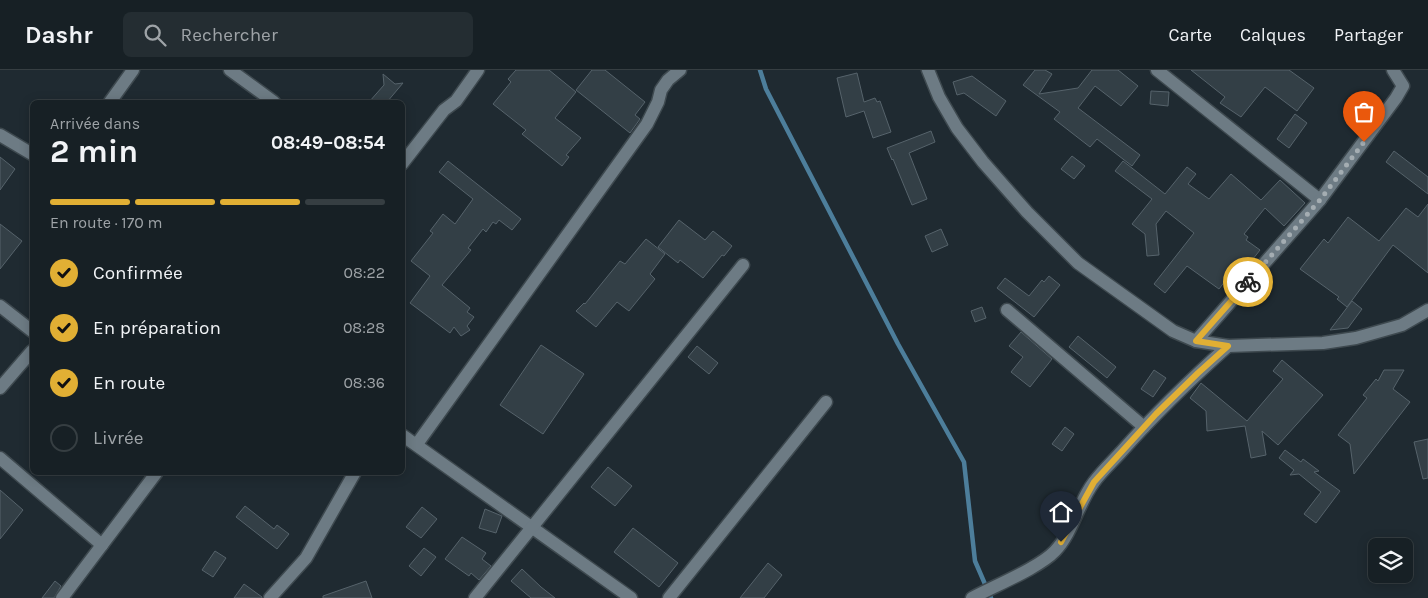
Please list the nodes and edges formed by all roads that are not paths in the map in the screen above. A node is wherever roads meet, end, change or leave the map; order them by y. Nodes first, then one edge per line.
1 (133, 70) edge
2 (230, 70) edge
3 (478, 70) edge
4 (680, 70) edge
5 (928, 70) edge
6 (1157, 70) edge
7 (1393, 70) edge
8 (111, 100) edge
9 (271, 100) edge
10 (0, 136) edge
11 (30, 153) edge
12 (405, 160) edge
13 (1320, 200) junction
14 (743, 266) dead end
15 (0, 306) edge
16 (1007, 310) dead end
17 (1428, 310) edge
18 (30, 330) edge
19 (1196, 341) junction
20 (1228, 346) junction
21 (30, 353) edge
22 (0, 388) edge
23 (826, 402) dead end
24 (1144, 427) junction
25 (405, 437) edge
26 (417, 444) junction
27 (0, 458) edge
28 (155, 475) edge
29 (353, 475) edge
30 (532, 528) junction
31 (102, 545) junction
32 (62, 598) edge
33 (270, 598) edge
34 (475, 598) edge
35 (631, 598) edge
36 (669, 598) edge
37 (972, 598) edge

1 - 8 street
2 - 9 street
3 - 12 street
4 - 26 street
5 - 19 street
6 - 13 street
7 - 13 street
10 - 11 street
13 - 19 street
14 - 30 street
15 - 18 street
16 - 24 street
17 - 20 street
19 - 20 street
20 - 24 street
21 - 22 street
23 - 36 street
24 - 37 street
25 - 26 street
26 - 30 street
27 - 31 street
28 - 31 street
29 - 33 street
30 - 34 street
30 - 35 street
31 - 32 street

